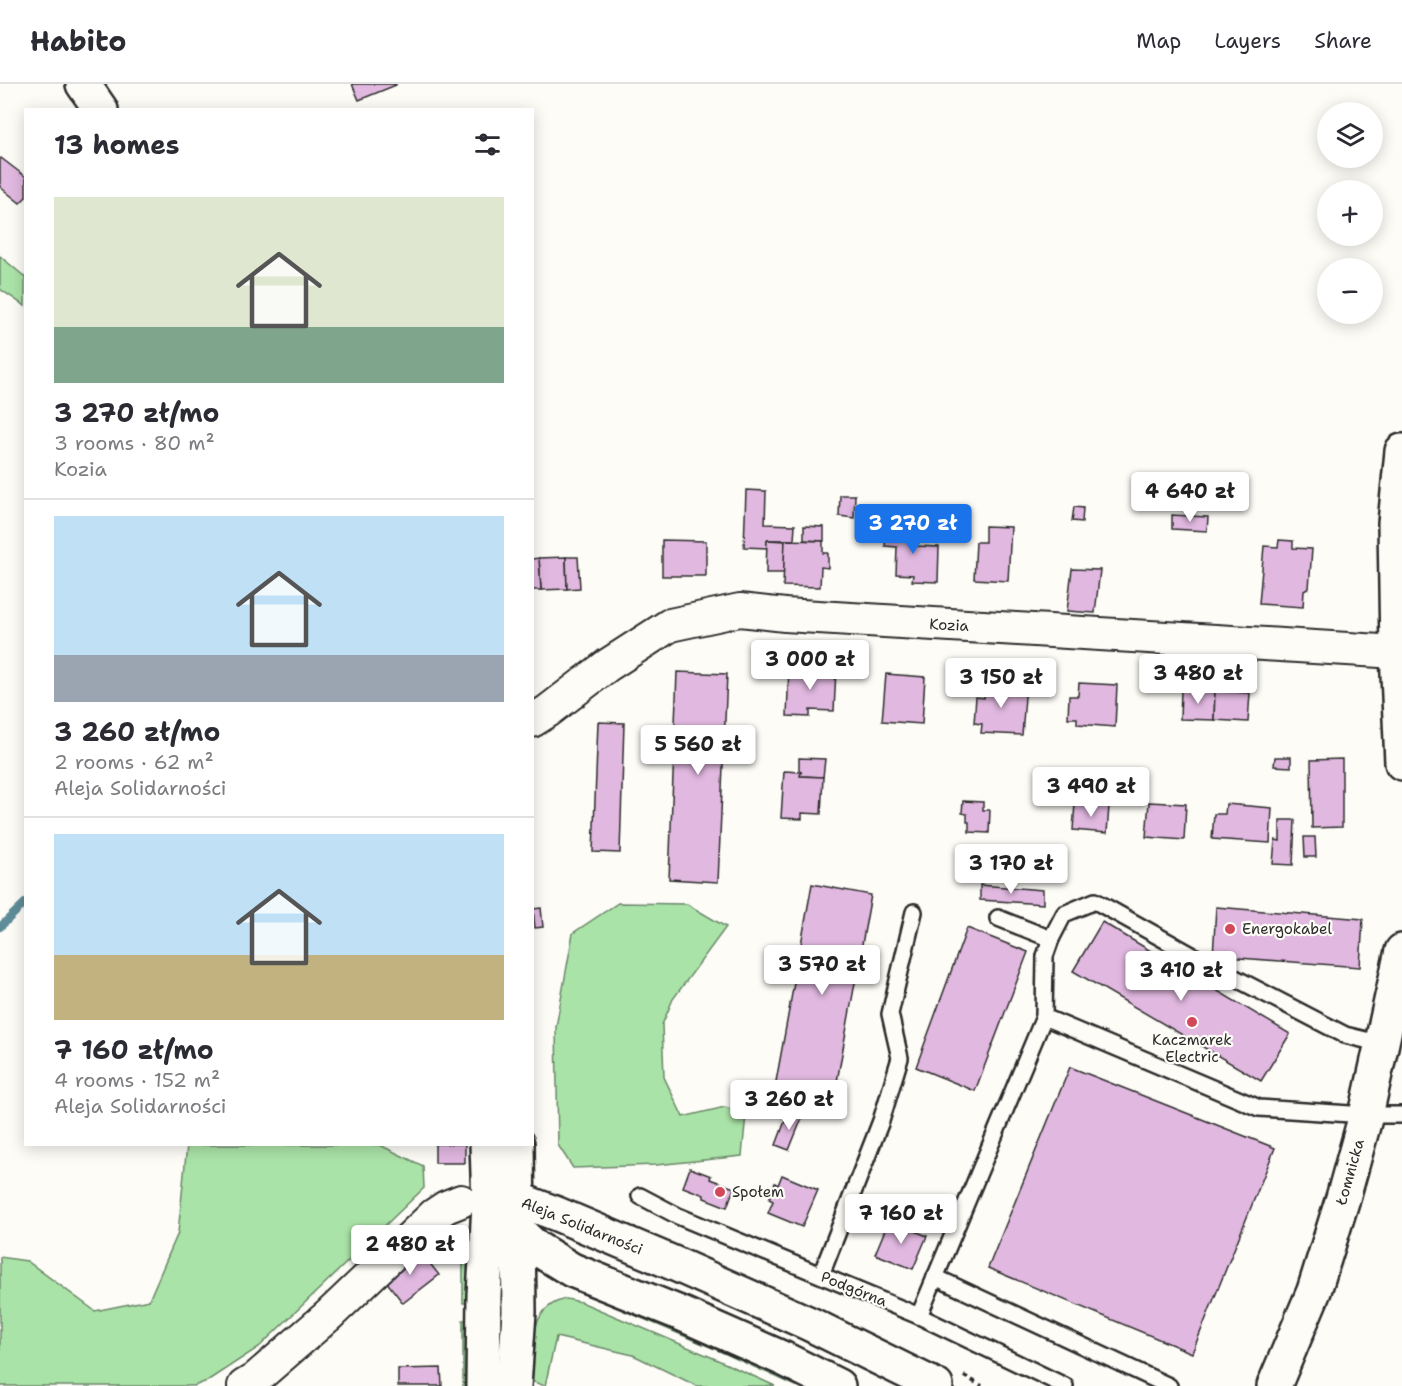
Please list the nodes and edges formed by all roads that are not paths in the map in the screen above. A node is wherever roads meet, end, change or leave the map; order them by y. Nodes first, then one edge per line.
1 (83, 84) edge
2 (100, 108) edge
3 (1402, 451) edge
4 (1397, 652) junction
5 (534, 719) edge
6 (1402, 763) edge
7 (914, 912) dead end
8 (998, 918) dead end
9 (1051, 939) junction
10 (1402, 951) edge
11 (1044, 1017) junction
12 (1382, 1044) junction
13 (1366, 1115) junction
14 (1402, 1115) edge
15 (487, 1146) edge
16 (516, 1146) edge
17 (640, 1196) dead end
18 (489, 1201) junction
19 (518, 1232) junction
20 (572, 1270) junction
21 (821, 1275) junction
22 (935, 1277) junction
23 (519, 1312) junction
24 (919, 1316) junction
25 (950, 1381) edge
26 (244, 1386) edge
27 (483, 1386) edge
28 (514, 1386) edge
29 (838, 1386) edge
30 (1065, 1386) edge
31 (1169, 1386) edge
32 (1274, 1386) edge

1 - 2 street
3 - 4 street
4 - 5 street, Kozia
4 - 6 street
7 - 21 lane
8 - 9 lane
9 - 11 lane
9 - 12 lane
10 - 12 street, Łomnicka
11 - 13 lane
11 - 22 lane
12 - 13 street, Łomnicka
13 - 14 lane
13 - 32 street, Łomnicka
15 - 18 street
16 - 18 street
17 - 21 lane, Podgórna
18 - 19 street
18 - 25 street, Aleja Solidarności
18 - 26 street
18 - 27 street
19 - 20 street, Aleja Solidarności
19 - 23 street
20 - 23 street
20 - 29 street, Aleja Solidarności
21 - 24 lane, Podgórna
22 - 24 lane
22 - 31 lane
23 - 28 street
24 - 30 lane, Podgórna

